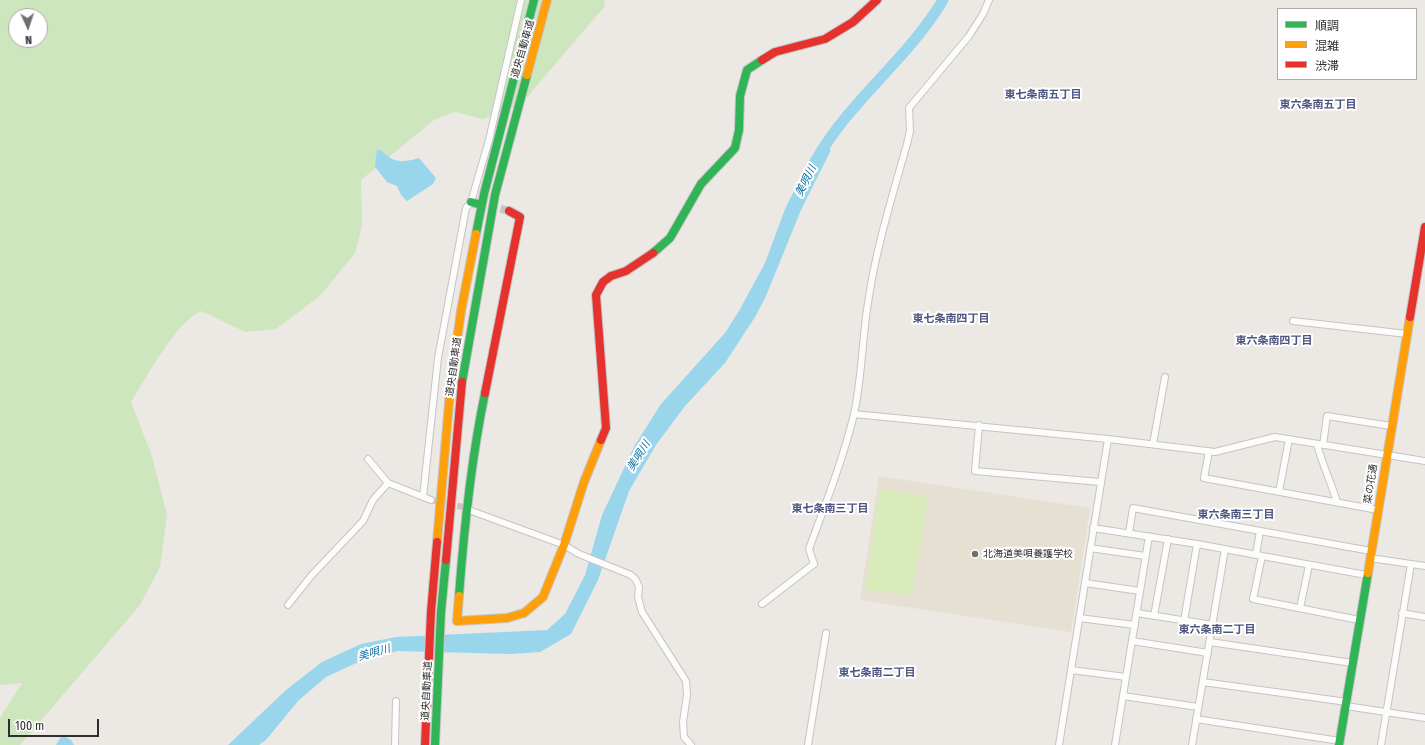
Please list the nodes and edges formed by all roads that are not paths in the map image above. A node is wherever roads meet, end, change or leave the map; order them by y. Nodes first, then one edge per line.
1 (521, 0) edge
2 (534, 0) edge
3 (547, 0) edge
4 (877, 0) edge
5 (989, 0) edge
6 (509, 211) tunnel mouth
7 (1425, 227) edge
8 (1293, 321) dead end
9 (1407, 334) junction
10 (1165, 376) dead end
11 (854, 414) junction
12 (979, 425) junction
13 (1391, 426) junction
14 (1108, 439) junction
15 (1289, 439) junction
16 (1153, 444) junction
17 (1320, 444) junction
18 (1209, 451) junction
19 (1386, 455) junction
20 (368, 459) dead end
21 (1425, 461) edge
22 (1100, 482) junction
23 (388, 483) junction
24 (1279, 492) junction
25 (423, 497) junction
26 (431, 500) tunnel mouth
27 (1337, 502) junction
28 (465, 508) junction
29 (1378, 510) junction
30 (1094, 528) junction
31 (1260, 531) junction
32 (1129, 533) junction
33 (1149, 536) junction
34 (1168, 539) junction
35 (1197, 544) junction
36 (564, 545) junction
37 (1090, 548) junction
38 (1225, 549) junction
39 (1370, 554) junction
40 (1259, 555) junction
41 (1145, 556) junction
42 (1411, 564) junction
43 (1309, 565) junction
44 (1425, 566) edge
45 (1366, 575) junction
46 (1085, 583) junction
47 (1140, 591) junction
48 (762, 604) dead end
49 (288, 605) dead end
50 (1300, 608) junction
51 (1137, 613) junction
52 (1402, 613) junction
53 (1154, 616) junction
54 (1425, 617) edge
55 (1079, 618) junction
56 (1359, 620) junction
57 (1184, 621) junction
58 (1135, 625) junction
59 (1212, 626) junction
60 (826, 633) dead end
61 (1132, 641) junction
62 (1210, 642) junction
63 (1208, 653) junction
64 (1352, 663) junction
65 (1071, 670) junction
66 (1126, 677) junction
67 (1203, 682) junction
68 (1123, 696) junction
69 (396, 701) dead end
70 (1346, 704) junction
71 (1198, 707) junction
72 (1385, 713) junction
73 (1425, 718) edge
74 (1196, 719) junction
75 (1340, 743) edge
76 (395, 745) edge
77 (425, 745) edge
78 (435, 745) edge
79 (691, 745) edge
80 (808, 745) edge
81 (1059, 745) edge
82 (1115, 745) edge
83 (1192, 745) edge
84 (1381, 745) edge

1 - 25 street
2 - 77 main road, 道央自動車道
3 - 78 main road, 道央自動車道
4 - 36 main road
5 - 11 street
6 - 28 main road
7 - 9 main road, 菜の花通
8 - 9 street
9 - 13 main road, 菜の花通
10 - 16 street
11 - 12 street
11 - 48 street
12 - 14 street
12 - 22 street
13 - 17 street
13 - 19 main road, 菜の花通
14 - 16 street
14 - 22 street
15 - 17 street
15 - 18 street
15 - 24 street
16 - 18 street
17 - 19 street
17 - 27 street
18 - 24 street
19 - 21 street
19 - 29 main road, 菜の花通
20 - 23 street
22 - 30 street
23 - 25 street
23 - 49 street
24 - 27 street
25 - 26 street
27 - 29 street
28 - 36 street
28 - 36 main road
29 - 39 main road, 菜の花通
30 - 32 street
30 - 37 street
31 - 32 street
31 - 39 street
31 - 40 street
32 - 33 street
33 - 34 street
33 - 41 street
34 - 35 street
34 - 53 street
35 - 38 street
35 - 57 street
36 - 79 street
37 - 41 street
37 - 46 street
38 - 40 street
38 - 59 street
39 - 42 street
39 - 45 main road, 菜の花通
40 - 43 street
40 - 50 street
41 - 47 street
42 - 44 street
42 - 52 street
43 - 45 street
43 - 50 street
45 - 56 main road, 菜の花通
46 - 47 street
46 - 55 street
47 - 51 street
50 - 56 street
51 - 53 street
51 - 58 street
52 - 54 street
52 - 72 street
53 - 57 street
55 - 58 street
55 - 65 street
56 - 64 main road, 菜の花通
57 - 59 street
58 - 61 street
59 - 62 street
60 - 80 street
61 - 63 street
61 - 66 street
62 - 63 street
62 - 64 street
63 - 67 street
64 - 70 main road, 菜の花通
65 - 66 street
65 - 81 street
66 - 68 street
67 - 70 street
67 - 71 street
68 - 71 street
68 - 82 street
69 - 76 street
70 - 72 street
70 - 75 main road, 菜の花通
71 - 74 street
72 - 73 street
72 - 84 street
74 - 75 street
74 - 83 street

